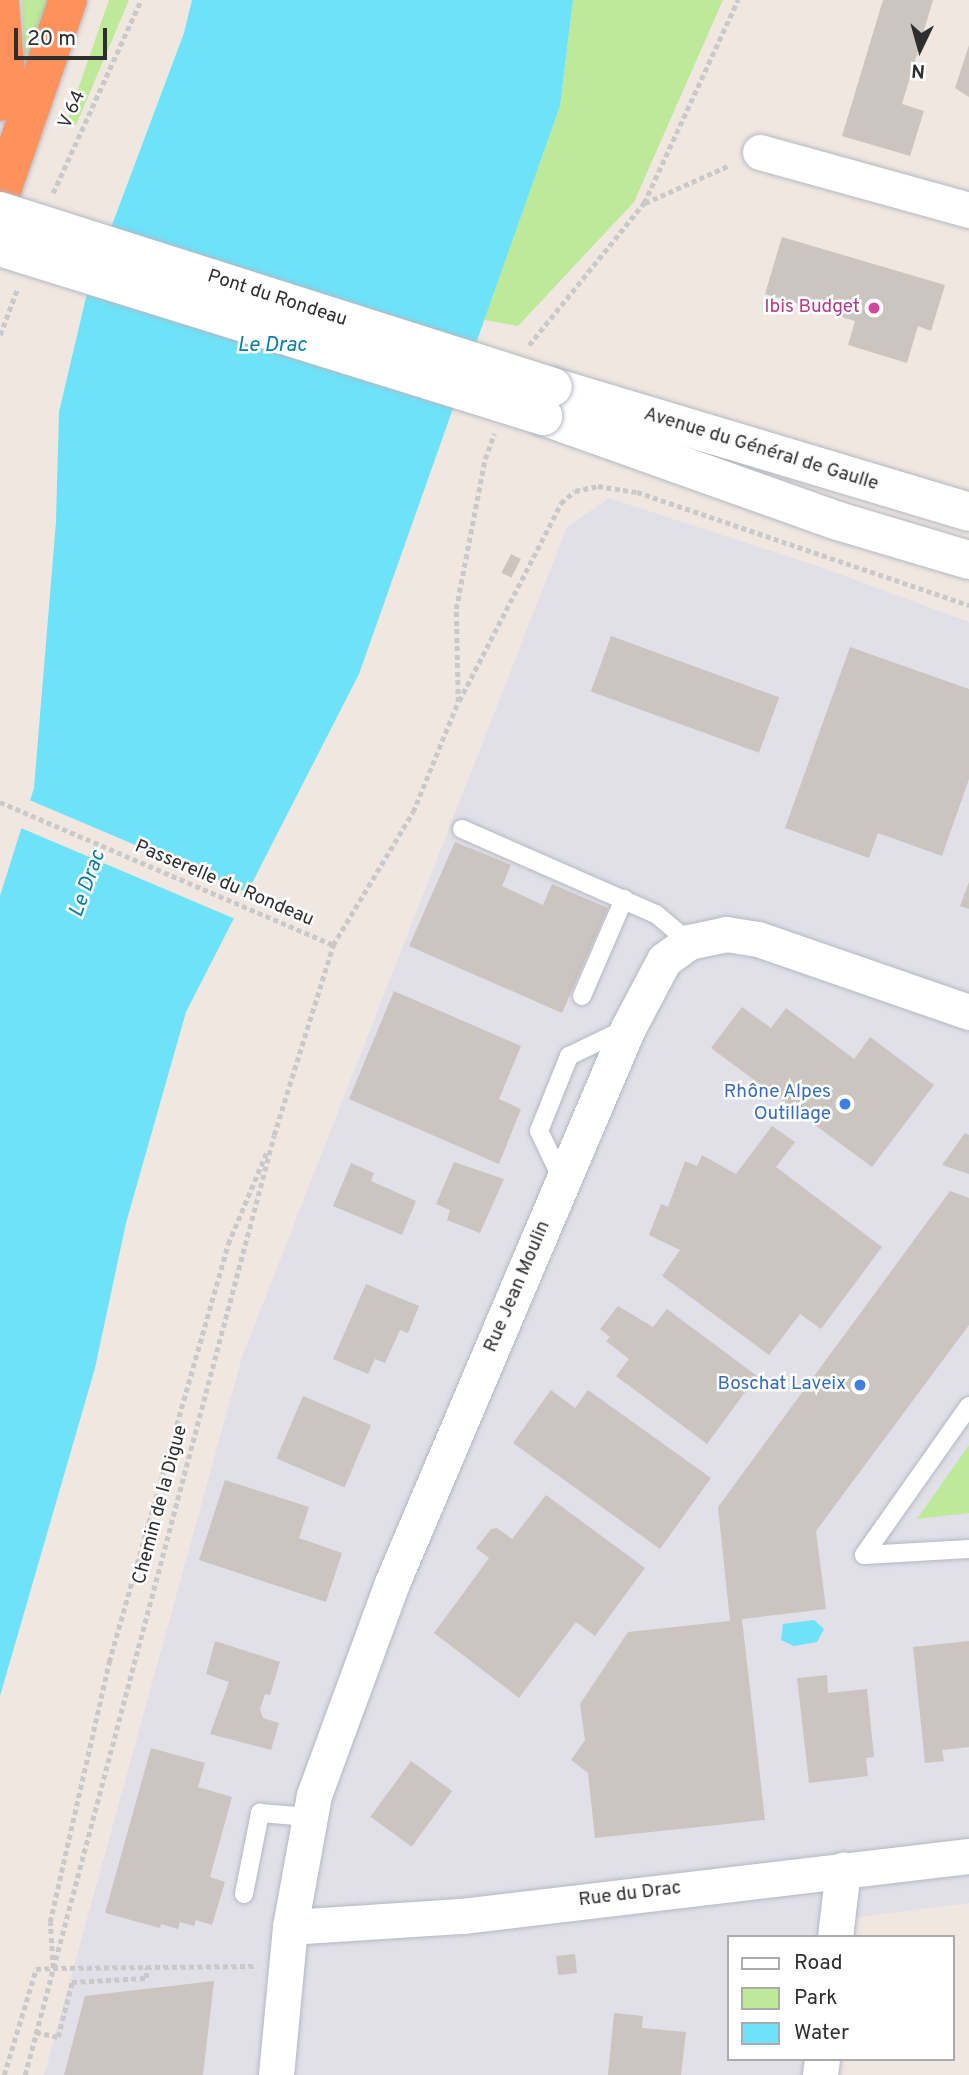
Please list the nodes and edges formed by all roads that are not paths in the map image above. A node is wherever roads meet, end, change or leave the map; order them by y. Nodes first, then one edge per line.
1 (68, 0) edge
2 (0, 3) edge
3 (0, 102) edge
4 (760, 152) road end
5 (0, 196) edge
6 (964, 209) edge
7 (0, 211) edge
8 (0, 247) edge
9 (548, 401) junction
10 (969, 512) edge
11 (969, 560) edge
12 (462, 829) dead end
13 (624, 899) junction
14 (689, 943) junction
15 (582, 996) dead end
16 (969, 1012) edge
17 (969, 1406) edge
18 (969, 1549) edge
19 (309, 1817) junction
20 (969, 1856) edge
21 (843, 1869) junction
22 (244, 1894) dead end
23 (290, 1927) junction
24 (835, 1935) edge
25 (276, 2075) edge

1 - 5 highway
2 - 3 highway
4 - 6 street
7 - 9 main road, Pont du Rondeau, bridge
8 - 9 main road, bridge
9 - 10 main road, Avenue du Général de Gaulle
9 - 11 main road
12 - 13 lane
13 - 14 lane
13 - 15 lane
14 - 16 street, Rue Jean Moulin
14 - 19 street, Rue Jean Moulin
17 - 18 lane
19 - 22 lane
19 - 23 street, Rue Jean Moulin
20 - 21 street, Rue du Drac
21 - 23 street, Rue du Drac
21 - 24 street
23 - 25 street, Rue Jean Moulin

